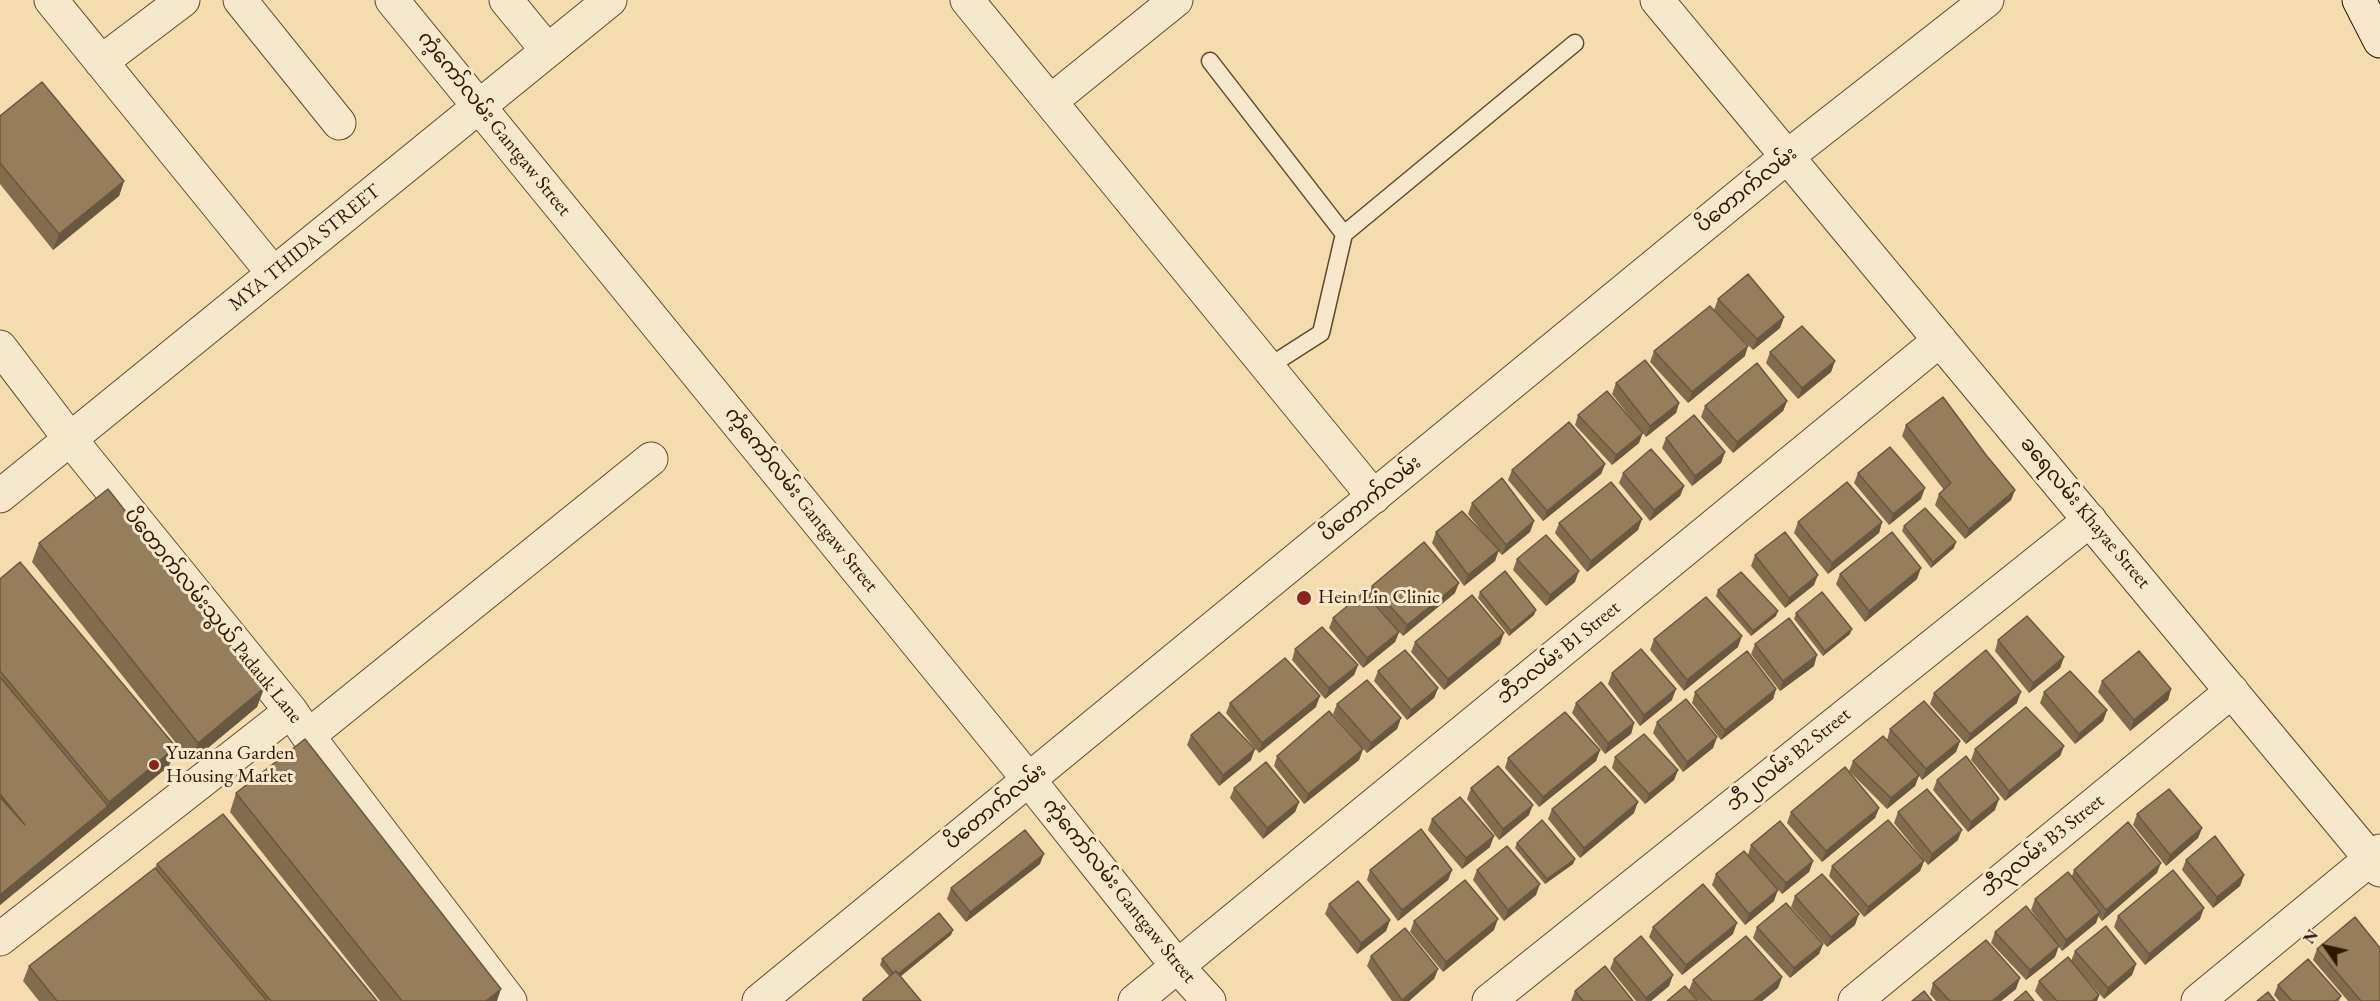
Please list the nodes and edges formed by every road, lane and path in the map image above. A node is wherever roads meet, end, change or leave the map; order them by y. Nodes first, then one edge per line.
1 (51, 0) edge
2 (183, 0) edge
3 (240, 0) edge
4 (392, 0) edge
5 (506, 0) edge
6 (610, 0) edge
7 (967, 0) edge
8 (1176, 0) edge
9 (1657, 0) edge
10 (1987, 0) edge
11 (2359, 0) edge
12 (2380, 42) edge
13 (1575, 43) dead end
14 (547, 50) junction
15 (1210, 61) dead end
16 (101, 62) junction
17 (1051, 101) junction
18 (480, 106) junction
19 (339, 123) dead end
20 (1788, 156) junction
21 (1344, 234) junction
22 (273, 273) junction
23 (1940, 340) junction
24 (0, 347) edge
25 (1268, 367) junction
26 (70, 438) junction
27 (651, 459) dead end
28 (0, 496) edge
29 (1374, 496) junction
30 (2090, 519) junction
31 (2232, 691) junction
32 (299, 724) junction
33 (1029, 780) junction
34 (2377, 860) edge
35 (0, 939) edge
36 (1178, 967) junction
37 (510, 1001) edge
38 (759, 1001) edge
39 (1135, 1001) edge
40 (1209, 1001) edge
41 (1488, 1001) edge
42 (1855, 1001) edge
43 (2198, 1001) edge

1 - 16 street
2 - 16 street
3 - 19 street
4 - 18 street, ကံ့ကော်လမ်း Gantgaw Street
5 - 14 street
6 - 14 street, MYA THIDA STREET
7 - 17 street
8 - 17 street
9 - 20 street, ခရေလမ်း Khayae Street
10 - 20 street, ပိတောက်လမ်း
11 - 12 street
13 - 21 lane
14 - 18 street, MYA THIDA STREET
15 - 21 lane
16 - 22 street
17 - 25 street
18 - 22 street, MYA THIDA STREET
18 - 33 street, ကံ့ကော်လမ်း Gantgaw Street
20 - 23 street, ခရေလမ်း Khayae Street
20 - 29 street, ပိတောက်လမ်း
21 - 25 lane
22 - 26 street, MYA THIDA STREET
23 - 30 street, ခရေလမ်း Khayae Street
23 - 36 street, ဘီ၁လမ်း B1 Street
24 - 26 street, ပိတောက်လမ်းသွယ် Padauk Lane
25 - 29 street
26 - 28 street, MYA THIDA STREET
26 - 32 street, ပိတောက်လမ်းသွယ် Padauk Lane
27 - 32 street
29 - 33 street, ပိတောက်လမ်း
30 - 31 street, ခရေလမ်း Khayae Street
30 - 41 street, ဘီ၂လမ်း B2 Street
31 - 34 street, ခရေလမ်း Khayae Street
31 - 42 street, ဘီ၃လမ်း B3 Street
32 - 35 street
32 - 37 street, ပိတောက်လမ်းသွယ် Padauk Lane
33 - 36 street, ကံ့ကော်လမ်း Gantgaw Street
33 - 38 street, ပိတောက်လမ်း
34 - 43 street
36 - 39 street, ဘီ၁လမ်း B1 Street
36 - 40 street, ကံ့ကော်လမ်း Gantgaw Street

